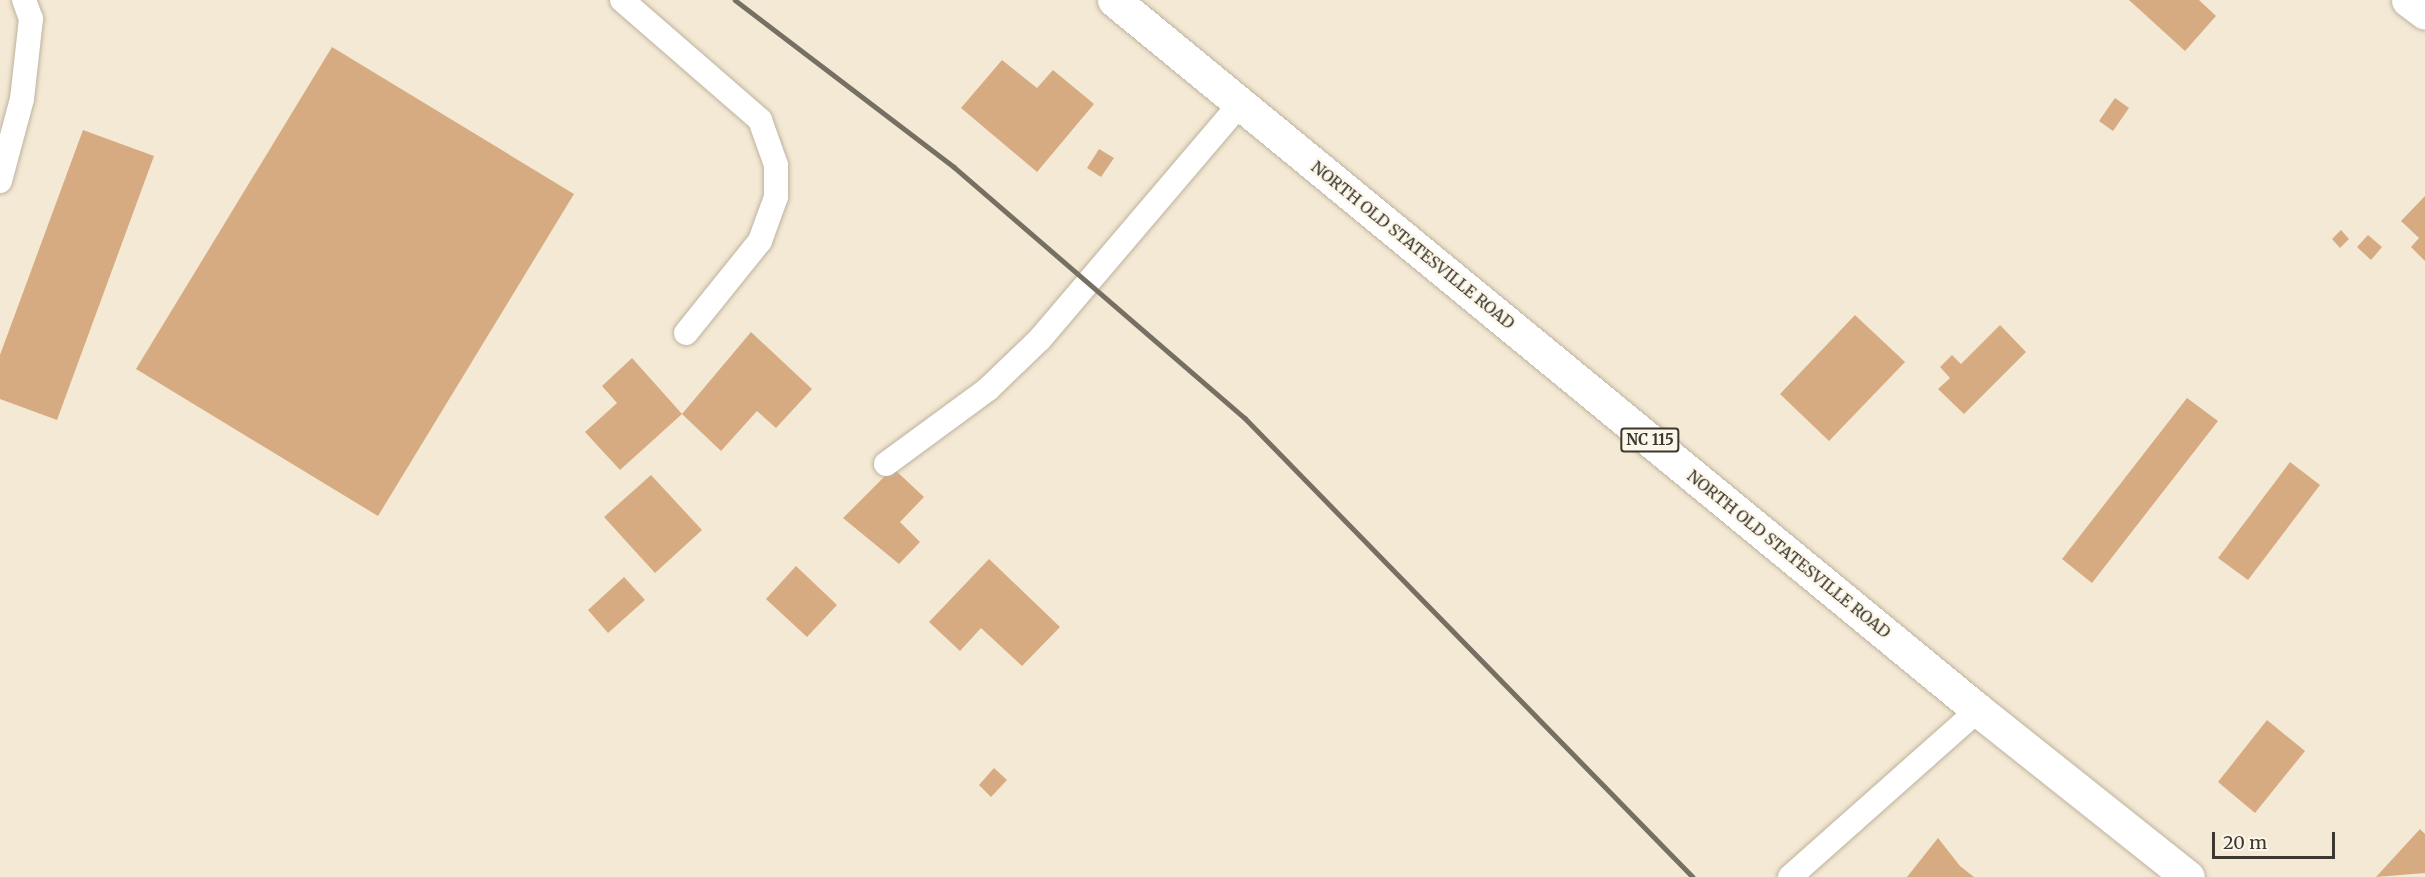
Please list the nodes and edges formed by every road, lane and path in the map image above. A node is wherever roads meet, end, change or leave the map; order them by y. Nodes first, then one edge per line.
1 (24, 0) edge
2 (622, 0) edge
3 (1114, 0) edge
4 (2409, 0) edge
5 (2425, 14) edge
6 (1241, 103) junction
7 (0, 181) edge
8 (686, 333) dead end
9 (886, 464) dead end
10 (1978, 710) junction
11 (1790, 877) edge
12 (2188, 877) edge

1 - 7 lane
2 - 8 lane
3 - 6 main road, NORTH OLD STATESVILLE ROAD / NC 115
4 - 5 main road
6 - 9 lane
6 - 10 main road, NORTH OLD STATESVILLE ROAD / NC 115
10 - 11 lane
10 - 12 main road, NORTH OLD STATESVILLE ROAD / NC 115

